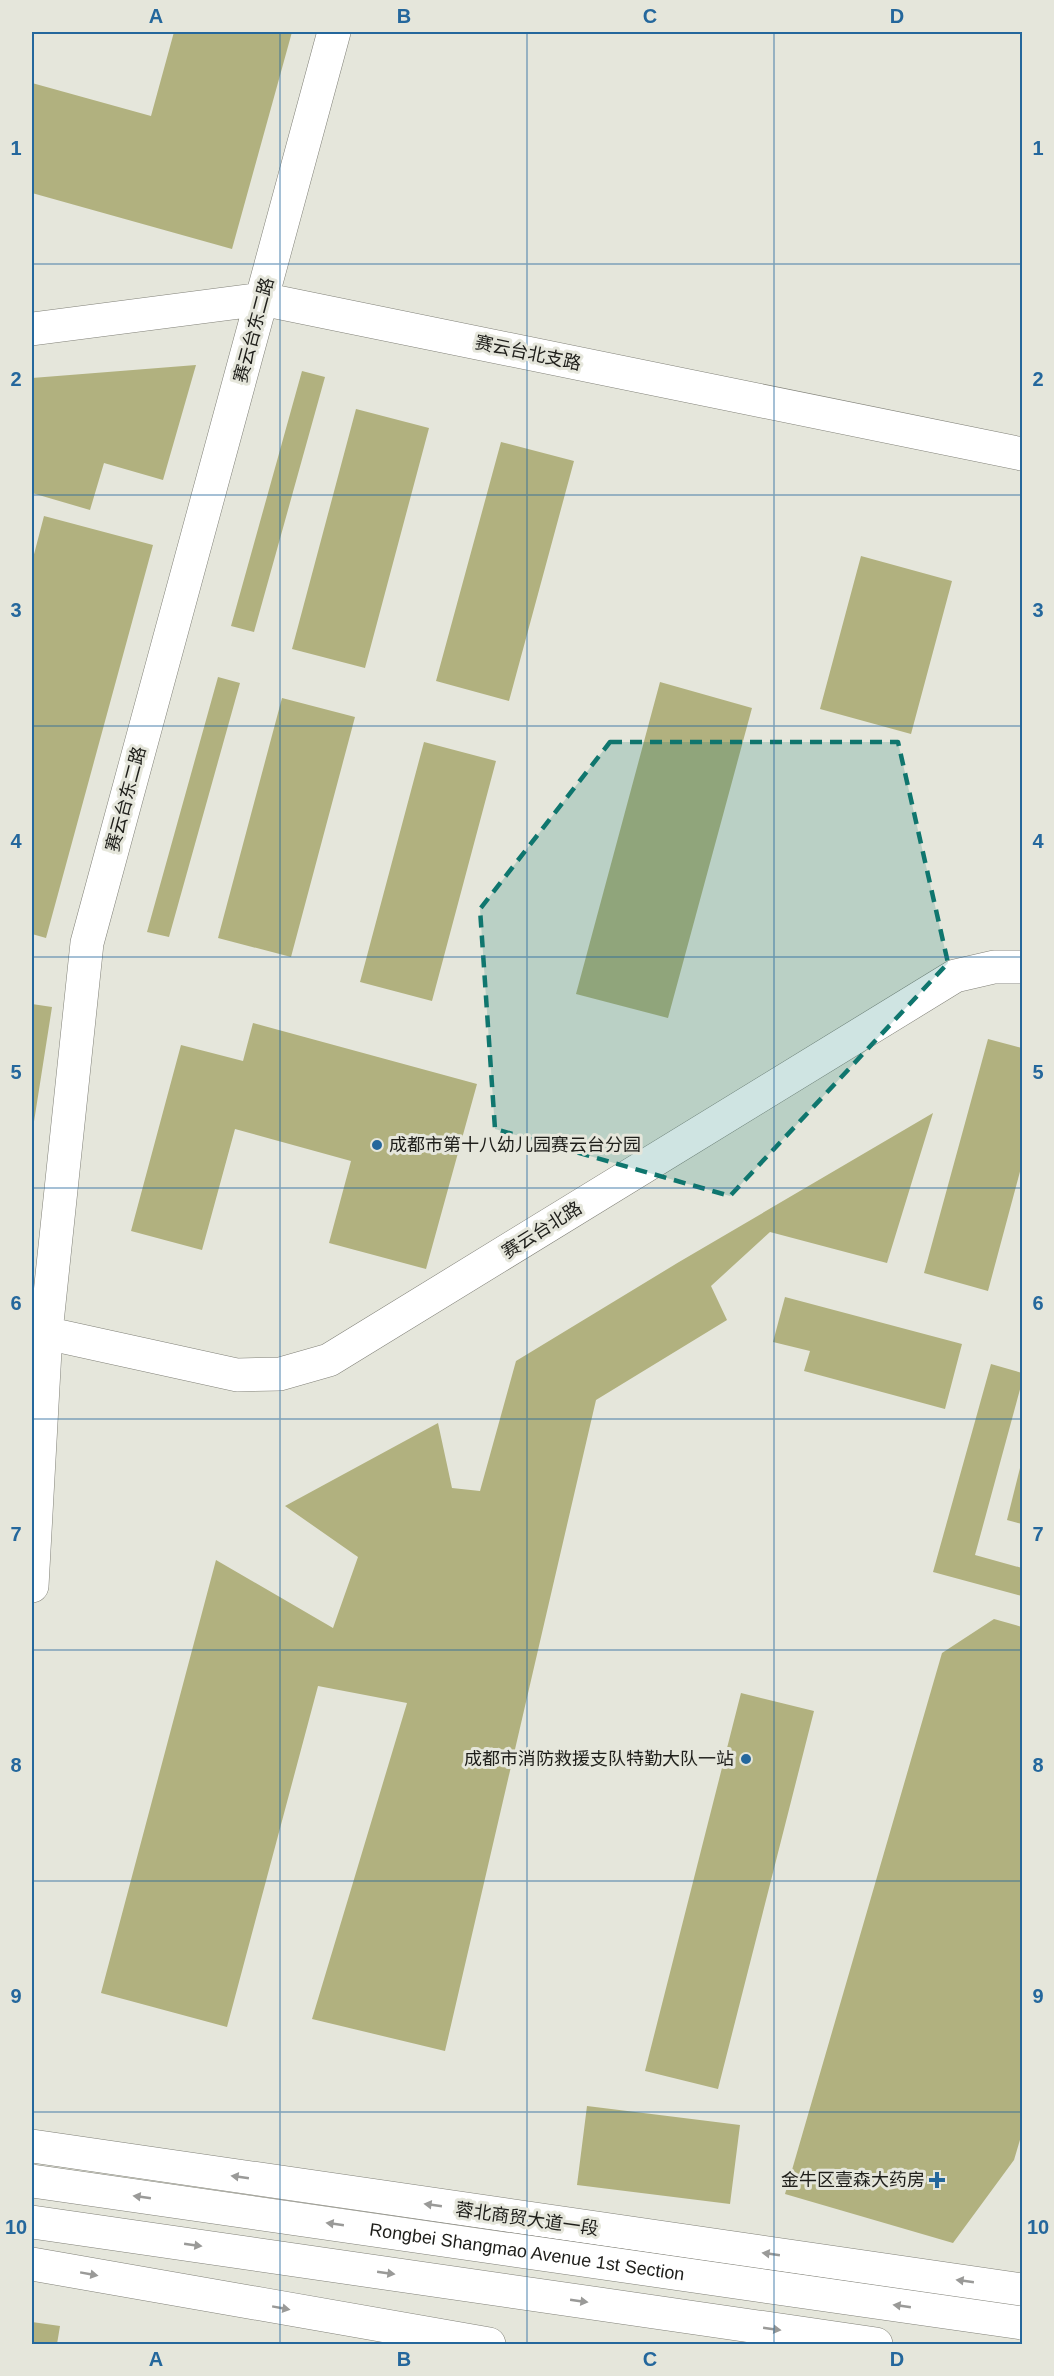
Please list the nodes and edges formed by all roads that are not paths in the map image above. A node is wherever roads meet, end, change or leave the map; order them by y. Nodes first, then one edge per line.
1 (334, 32) edge
2 (262, 299) junction
3 (32, 329) edge
4 (1023, 454) edge
5 (1023, 967) edge
6 (39, 1331) edge
7 (32, 1586) edge
8 (32, 2146) edge
9 (32, 2181) edge
10 (32, 2222) edge
11 (32, 2264) edge
12 (1023, 2289) edge
13 (1023, 2324) edge
14 (489, 2344) edge
15 (876, 2344) edge

1 - 2 main road, 赛云台东二路
2 - 3 main road, 赛云台北支路
2 - 4 main road, 赛云台北支路
2 - 6 main road, 赛云台东二路
5 - 6 main road, 赛云台北路
6 - 7 main road, 赛云台东二路
12 -> 8 main road, 蓉北商贸大道一段
13 -> 9 main road, Rongbei Shangmao Avenue 1st Section, bridge
10 -> 15 main road
11 -> 14 main road

